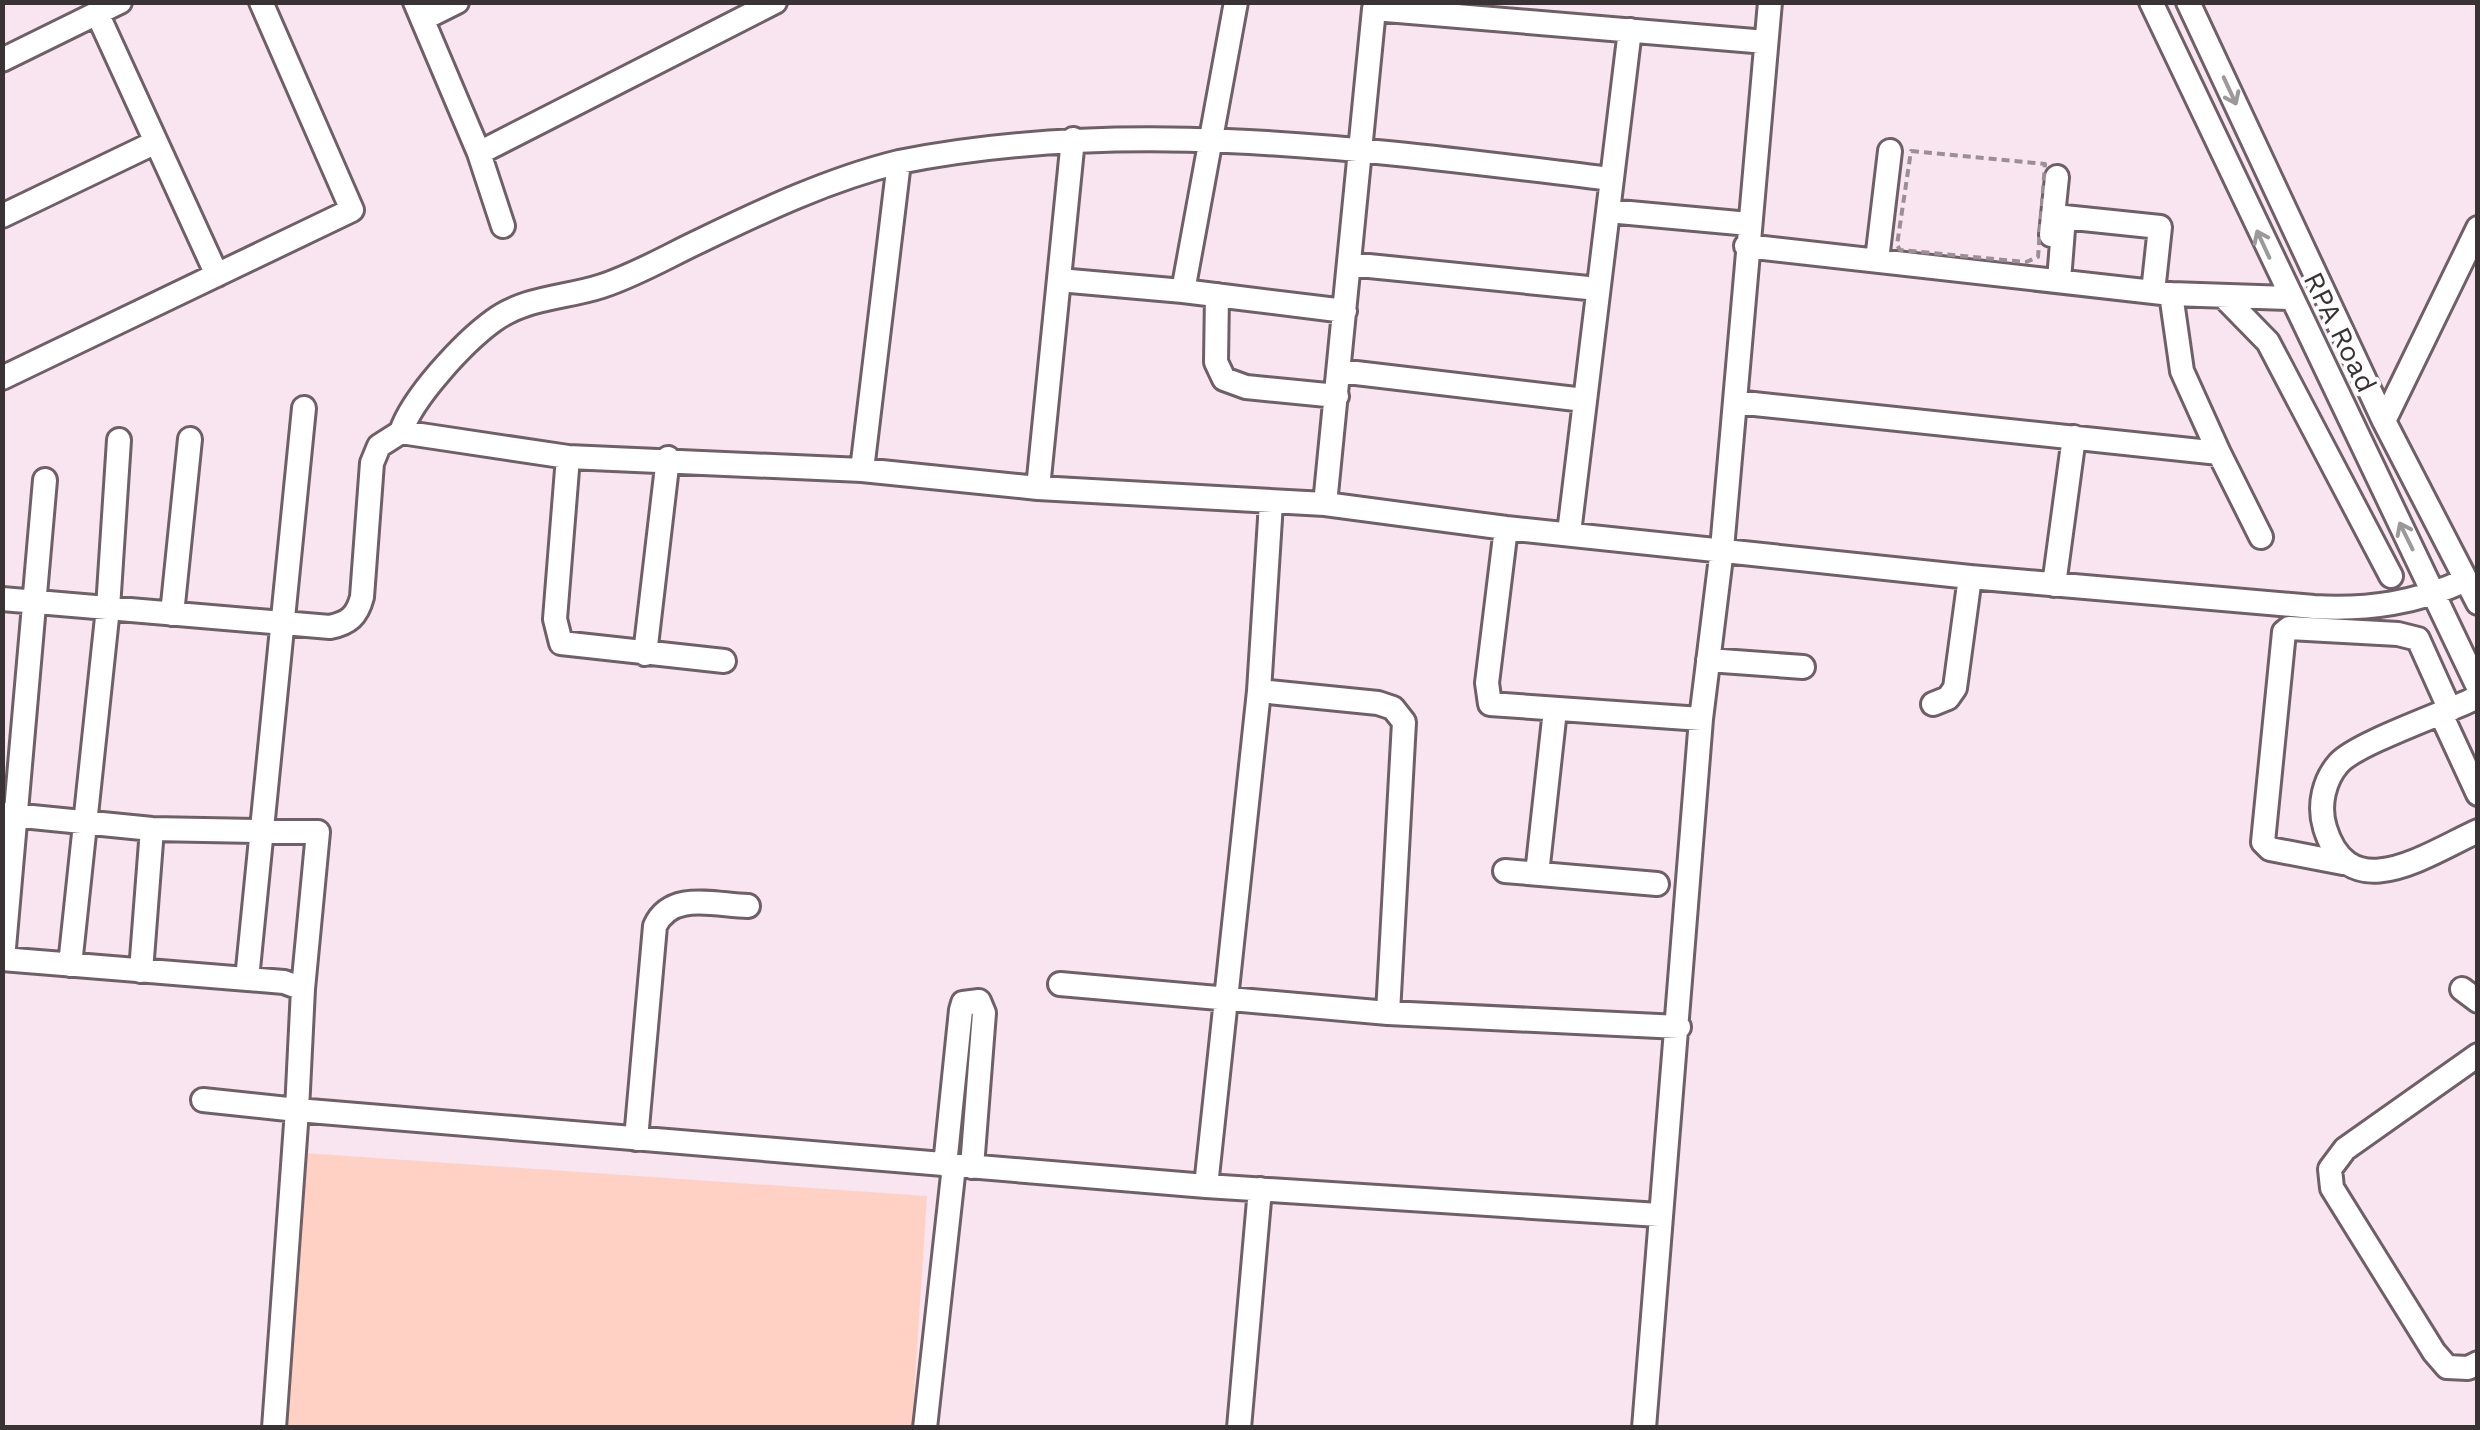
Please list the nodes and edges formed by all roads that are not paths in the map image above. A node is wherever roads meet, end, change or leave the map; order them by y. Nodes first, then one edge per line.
1 (120, 2) edge
2 (261, 2) edge
3 (456, 2) edge
4 (775, 2) edge
5 (1236, 2) edge
6 (1770, 2) edge
7 (2151, 2) edge
8 (2188, 2) edge
9 (1366, 6) edge
10 (419, 11) edge
11 (98, 14) junction
12 (1630, 30) junction
13 (1766, 42) junction
14 (2, 60) edge
15 (1073, 139) junction
16 (156, 142) junction
17 (1210, 143) junction
18 (1360, 150) junction
19 (1890, 151) dead end
20 (479, 153) junction
21 (899, 162) junction
22 (2057, 176) dead end
23 (1612, 179) junction
24 (1608, 211) junction
25 (2, 216) edge
26 (2059, 217) junction
27 (503, 226) dead end
28 (2478, 228) edge
29 (1748, 235) junction
30 (1877, 260) junction
31 (1349, 264) junction
32 (217, 275) junction
33 (2053, 279) junction
34 (1059, 280) junction
35 (1598, 289) junction
36 (1182, 290) junction
37 (2162, 293) junction
38 (1218, 295) junction
39 (2224, 298) junction
40 (2289, 298) junction
41 (1345, 311) junction
42 (1339, 371) junction
43 (2, 378) edge
44 (1337, 396) junction
45 (1584, 400) junction
46 (1735, 402) junction
47 (304, 408) dead end
48 (2384, 421) junction
49 (400, 432) junction
50 (2074, 436) junction
51 (190, 439) dead end
52 (120, 440) dead end
53 (2219, 454) junction
54 (568, 456) junction
55 (668, 458) junction
56 (862, 470) junction
57 (45, 480) dead end
58 (1038, 488) junction
59 (1271, 503) junction
60 (1326, 504) junction
61 (1506, 528) junction
62 (1570, 533) junction
63 (2261, 536) dead end
64 (1722, 549) junction
65 (2392, 576) dead end
66 (1970, 577) junction
67 (2466, 580) junction
68 (2054, 584) junction
69 (2435, 594) junction
70 (2, 599) edge
71 (32, 602) junction
72 (2478, 603) edge
73 (108, 608) junction
74 (172, 614) junction
75 (284, 624) junction
76 (645, 654) junction
77 (1708, 660) junction
78 (724, 662) dead end
79 (1803, 668) dead end
80 (2478, 687) edge
81 (1259, 691) junction
82 (2478, 697) edge
83 (1933, 704) dead end
84 (1555, 710) junction
85 (2446, 712) junction
86 (1701, 719) junction
87 (2478, 794) edge
88 (8, 814) edge
89 (85, 822) junction
90 (152, 829) junction
91 (262, 829) junction
92 (2478, 831) edge
93 (2344, 862) junction
94 (1506, 871) dead end
95 (1536, 874) junction
96 (1656, 884) dead end
97 (748, 906) dead end
98 (3, 959) edge
99 (70, 964) junction
100 (141, 970) junction
101 (247, 979) junction
102 (1060, 984) dead end
103 (303, 989) junction
104 (1223, 998) junction
105 (1388, 1013) junction
106 (1679, 1027) junction
107 (2478, 1054) edge
108 (203, 1100) dead end
109 (296, 1110) junction
110 (636, 1139) junction
111 (957, 1166) junction
112 (1206, 1186) junction
113 (1260, 1189) junction
114 (1659, 1215) junction
115 (2478, 1363) edge
116 (274, 1428) edge
117 (925, 1428) edge
118 (1240, 1428) edge
119 (1644, 1428) edge

1 - 11 street
2 - 32 street
3 - 10 street
4 - 20 street
5 - 17 street
6 - 13 street
40 -> 7 street, RPA Road
8 -> 48 street
9 - 12 street
9 - 18 street
10 - 20 street
11 - 14 street
11 - 16 street
12 - 13 street
12 - 23 street
13 - 29 street
15 - 17 street
15 - 21 street
15 - 34 street
16 - 25 street
16 - 32 street
17 - 18 street
17 - 36 street
18 - 23 street
18 - 31 street
19 - 30 street
20 - 27 street
21 - 49 street
21 - 56 street
22 - 26 street
23 - 24 street
24 - 29 street
24 - 35 street
26 - 33 street
26 - 37 street
28 - 48 street
29 - 30 street
29 - 46 street
30 - 33 street
31 - 35 street
31 - 41 street
32 - 43 street
33 - 37 street
34 - 36 street
34 - 58 street
35 - 45 street
36 - 38 street
37 - 39 street
37 - 53 street
38 - 41 street
38 - 44 street
39 - 40 street
39 - 65 street
69 -> 40 street, RPA Road
41 - 42 street
42 - 44 street
42 - 45 street
44 - 60 street
45 - 62 street
46 - 50 street
46 - 64 street
47 - 75 street
48 - 67 street
49 - 54 street
49 - 75 street
50 - 53 street
50 - 68 street
51 - 74 street
52 - 73 street
53 - 63 street
54 - 55 street
54 - 76 street
55 - 56 street
55 - 76 street
56 - 58 street
57 - 71 street
58 - 59 street
59 - 60 street
59 - 81 street
60 - 61 street
61 - 62 street
61 - 84 street
62 - 64 street
64 - 66 street
64 - 77 street
66 - 68 street
66 - 83 street
67 - 69 street
67 - 72 street
68 - 69 street
69 - 80 street, RPA Road
70 - 71 street
71 - 73 street
71 - 88 street
73 - 74 street
73 - 89 street
74 - 75 street
75 - 91 street
76 - 78 street
77 - 79 street
77 - 86 street
81 - 104 street
81 - 105 street
82 - 85 street
84 - 86 street
84 - 95 street
85 - 87 street
85 - 93 street
85 - 93 street
86 - 106 street
88 - 89 street
88 - 98 street
89 - 90 street
89 - 99 street
90 - 91 street
90 - 100 street
91 - 101 street
91 - 103 street
92 - 93 street
94 - 95 street
95 - 96 street
97 - 110 street
98 - 99 street
99 - 100 street
100 - 101 street
101 - 103 street
102 - 104 street
103 - 109 street
104 - 105 street
104 - 112 street
105 - 106 street
106 - 114 street
107 - 115 street
108 - 109 street
109 - 110 street
109 - 116 street
110 - 111 street
111 - 111 street
111 - 112 street
111 - 117 street
112 - 113 street
113 - 114 street
113 - 118 street
114 - 119 street

